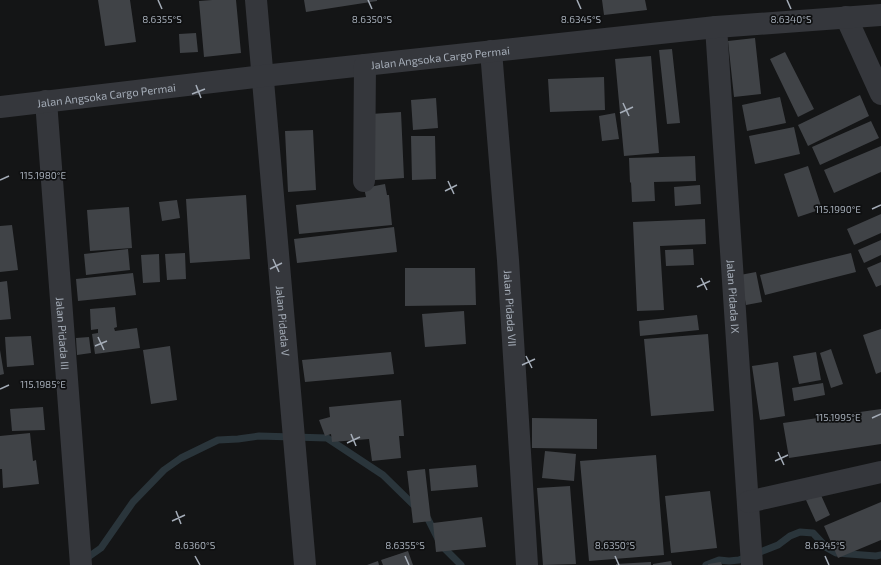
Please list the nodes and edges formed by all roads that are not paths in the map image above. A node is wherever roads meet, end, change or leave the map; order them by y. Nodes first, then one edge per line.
1 (256, 0) edge
2 (881, 15) edge
3 (846, 17) junction
4 (716, 27) junction
5 (491, 51) junction
6 (366, 65) junction
7 (263, 76) junction
8 (881, 94) edge
9 (46, 101) junction
10 (0, 107) edge
11 (364, 181) dead end
12 (881, 472) edge
13 (748, 502) junction
14 (81, 565) edge
15 (305, 565) edge
16 (527, 565) edge
17 (752, 565) edge

1 - 7 street, Jalan Pidada V
2 - 3 street, Jalan Angsoka Cargo Permai
3 - 4 street, Jalan Angsoka Cargo Permai
3 - 8 street
4 - 5 street, Jalan Angsoka Cargo Permai
4 - 13 street, Jalan Pidada IX
5 - 6 street, Jalan Angsoka Cargo Permai
5 - 16 street, Jalan Pidada VII
6 - 7 street, Jalan Angsoka Cargo Permai
6 - 11 street
7 - 9 street, Jalan Angsoka Cargo Permai
7 - 15 street, Jalan Pidada V
9 - 10 street, Jalan Angsoka Cargo Permai
9 - 14 street, Jalan Pidada III
12 - 13 street
13 - 17 street, Jalan Pidada IX

